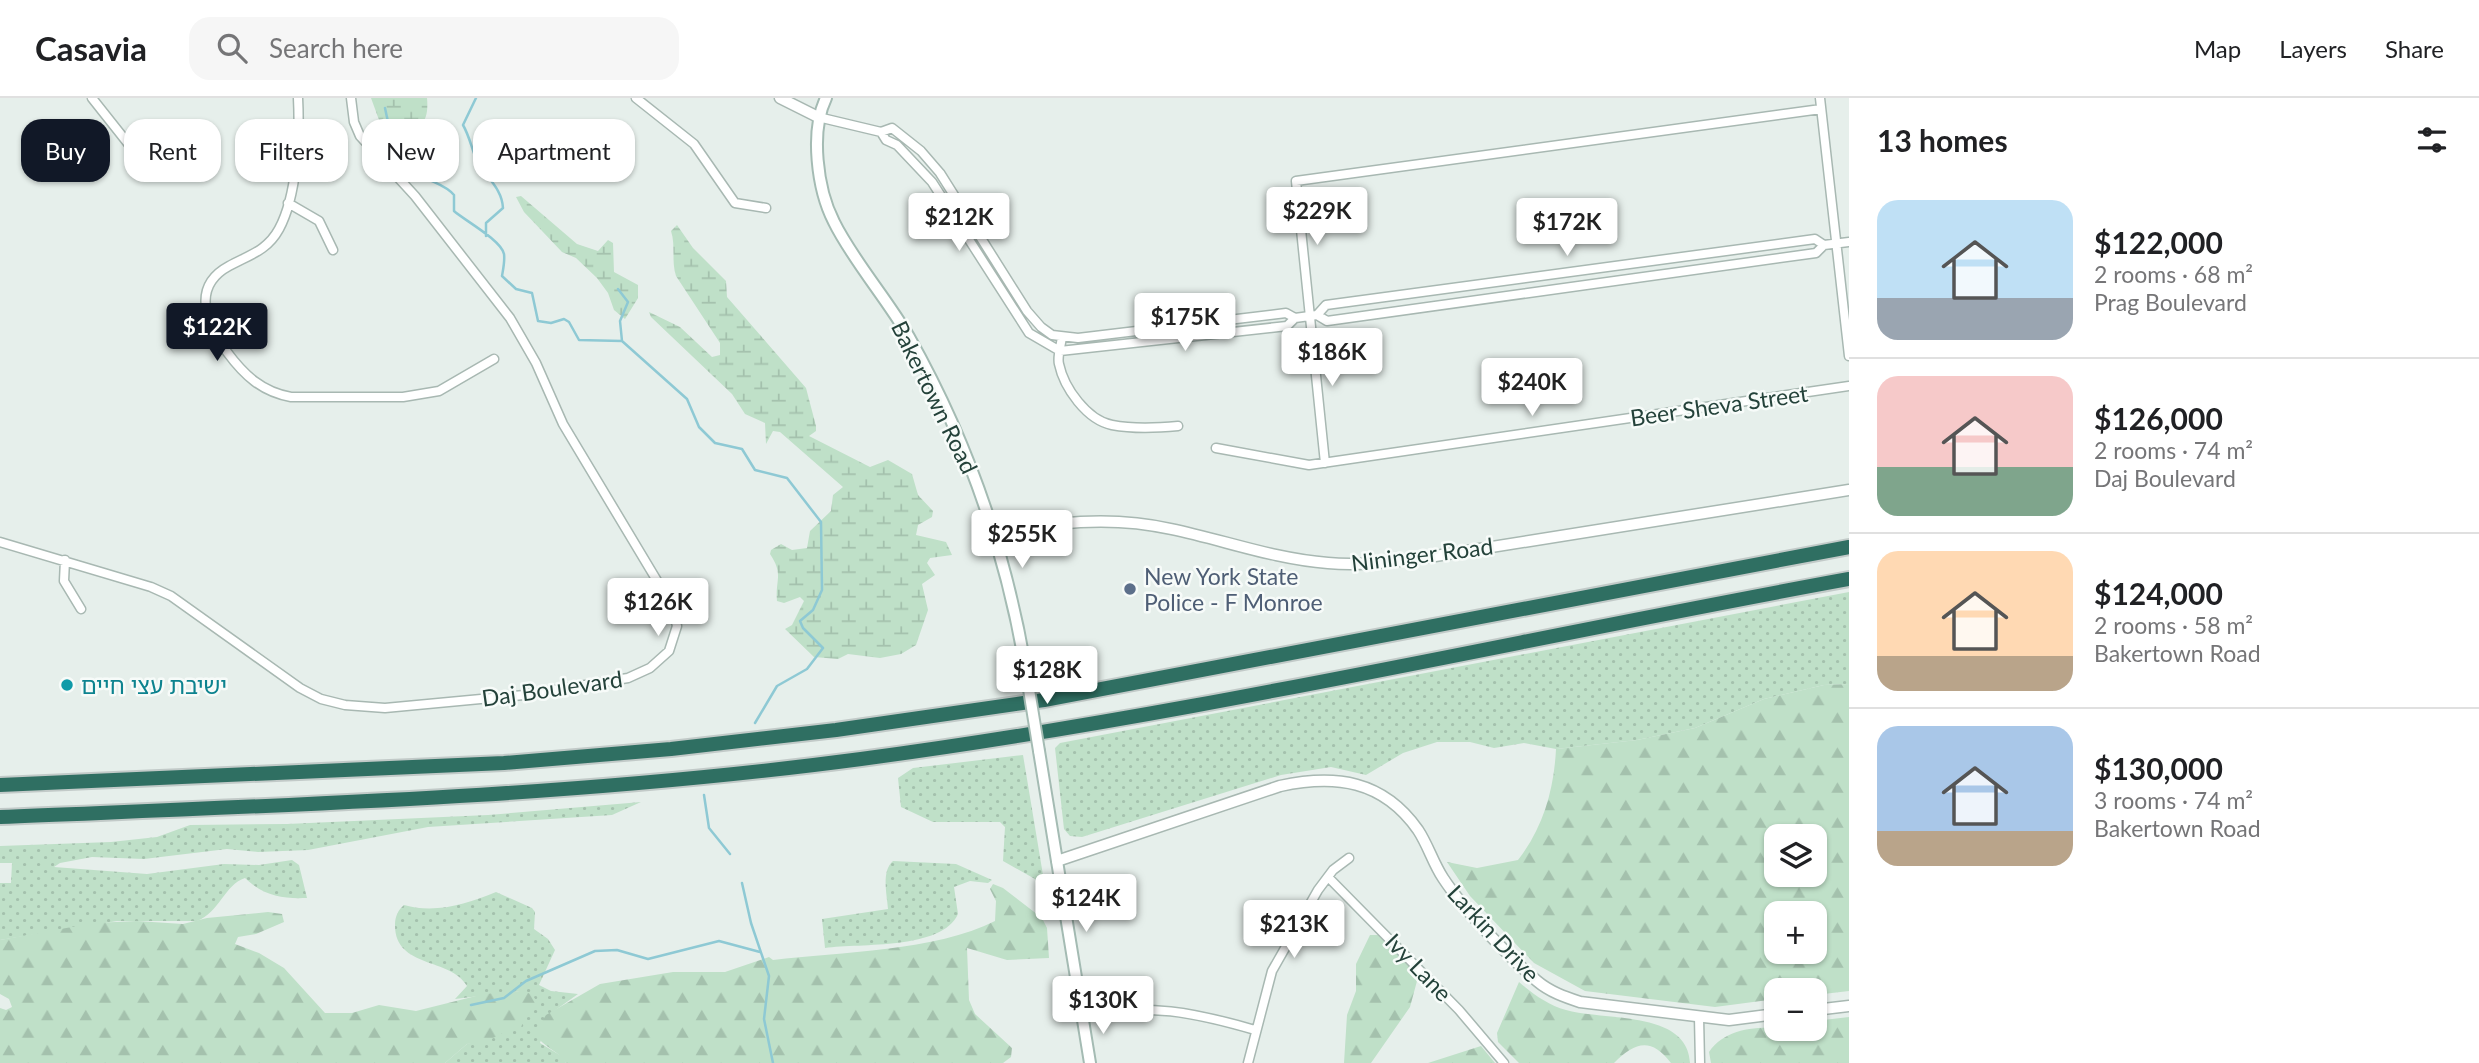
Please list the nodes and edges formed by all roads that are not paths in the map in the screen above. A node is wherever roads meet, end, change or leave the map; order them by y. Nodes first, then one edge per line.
1 (92, 98) edge
2 (298, 98) edge
3 (351, 98) edge
4 (636, 98) edge
5 (780, 98) edge
6 (826, 98) edge
7 (1820, 98) edge
8 (1821, 109) junction
9 (818, 117) junction
10 (881, 132) junction
11 (124, 138) edge
12 (288, 203) junction
13 (766, 208) dead end
14 (1849, 242) edge
15 (1837, 243) junction
16 (1824, 245) junction
17 (333, 250) dead end
18 (1313, 315) junction
19 (1295, 318) junction
20 (1062, 337) junction
21 (1060, 351) junction
22 (1849, 356) edge
23 (494, 359) dead end
24 (1849, 386) edge
25 (1178, 426) dead end
26 (1216, 448) dead end
27 (1325, 463) junction
28 (1849, 490) edge
29 (996, 535) junction
30 (0, 542) edge
31 (1849, 547) edge
32 (65, 560) junction
33 (1849, 579) edge
34 (81, 609) dead end
35 (0, 785) edge
36 (0, 817) edge
37 (1349, 858) dead end
38 (1057, 861) junction
39 (1328, 877) junction
40 (1849, 1006) edge
41 (1827, 1009) edge
42 (1084, 1013) junction
43 (1764, 1016) edge
44 (1699, 1017) junction
45 (1255, 1030) junction
46 (1090, 1063) edge
47 (1248, 1063) edge
48 (1504, 1063) edge
49 (1700, 1063) edge

1 - 11 street
2 - 12 street
3 - 32 street, Daj Boulevard
4 - 13 street
5 - 9 street
6 - 9 main road
7 - 8 street
8 - 15 street
8 - 18 street
9 - 10 street
9 - 29 main road, Bakertown Road
10 - 20 street
10 - 21 street
12 - 17 street
12 - 23 street
14 - 15 street
15 - 16 street
15 - 22 street
16 - 18 street
16 - 18 street
18 - 19 street
18 - 27 street
19 - 20 street
19 - 21 street
20 - 21 street
21 - 25 street
24 - 27 street, Beer Sheva Street
26 - 27 street, Beer Sheva Street
28 - 29 street, Nininger Road
29 - 38 main road, Bakertown Road, bridge
30 - 32 street, Daj Boulevard
31 - 35 highway
32 - 34 street
33 - 36 highway
37 - 39 street
38 - 42 main road, Bakertown Road
38 - 44 street, Larkin Drive
39 - 45 street
39 - 48 street, Ivy Lane
40 - 41 street
42 - 45 street
42 - 46 main road, Bakertown Road
43 - 44 street, Larkin Drive
44 - 49 street
45 - 47 street

